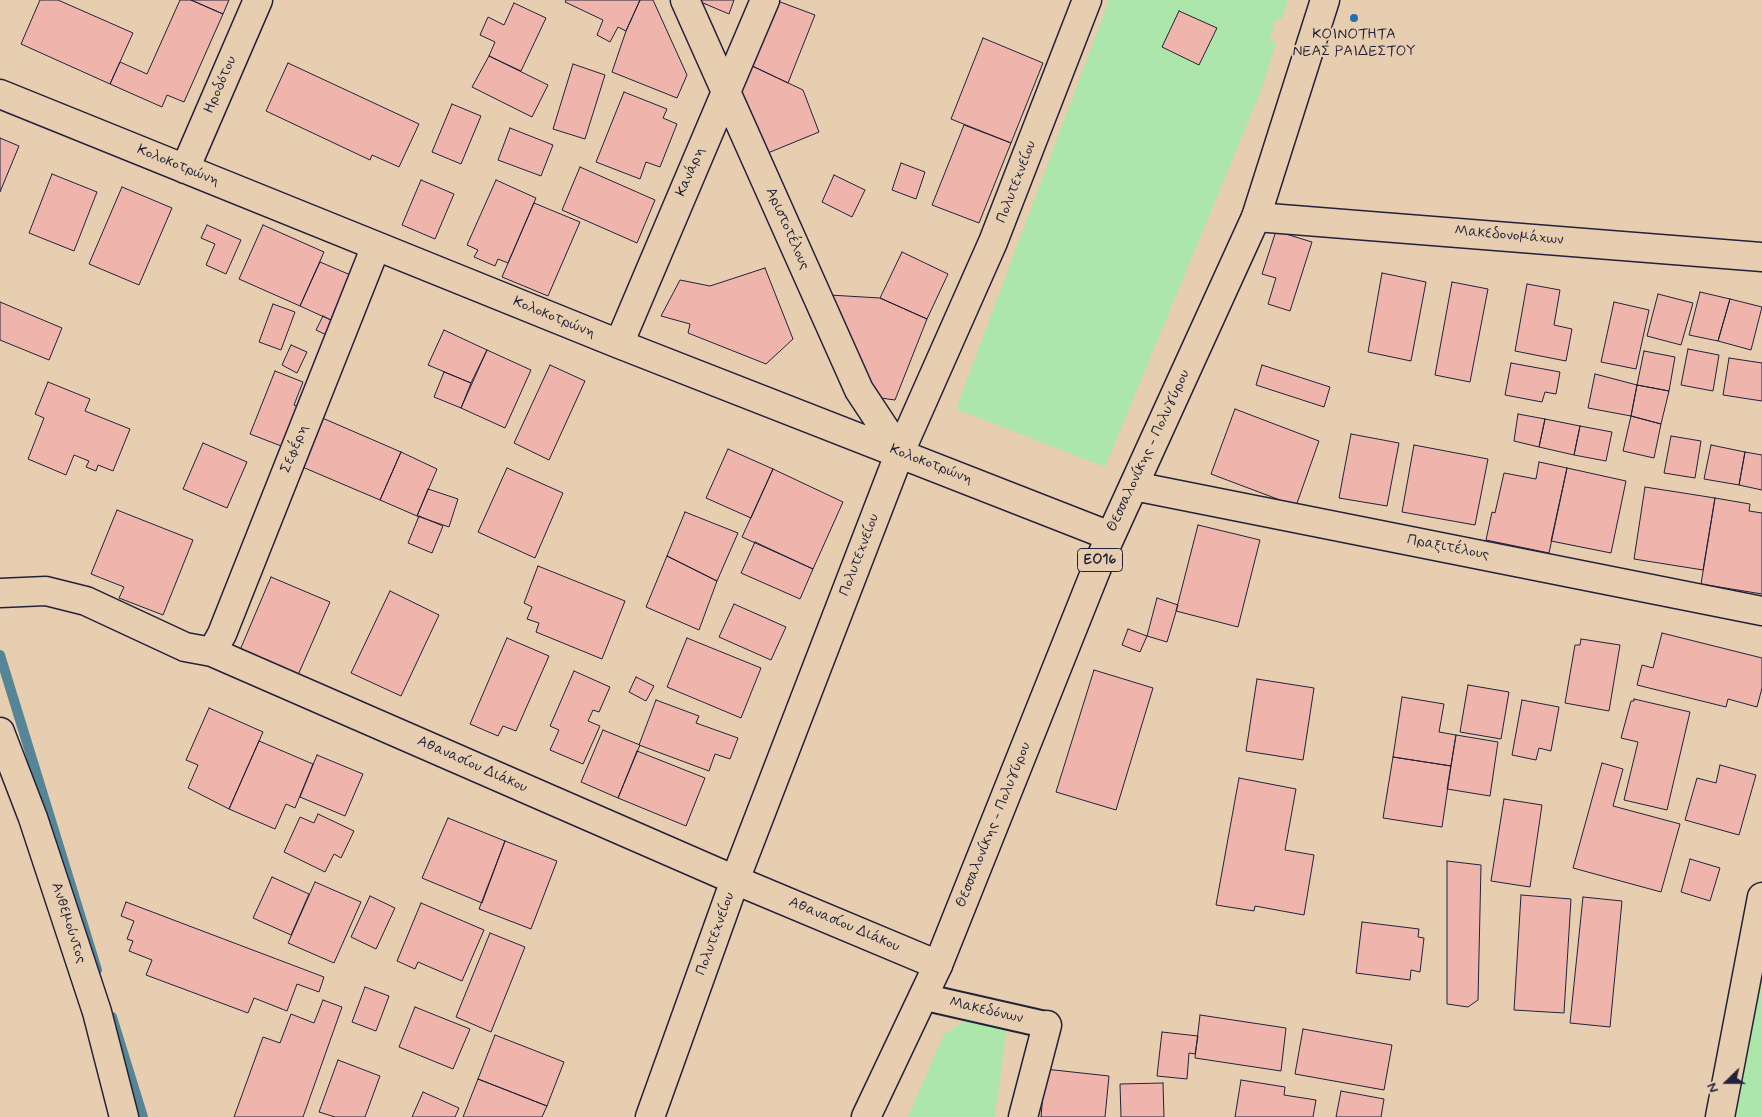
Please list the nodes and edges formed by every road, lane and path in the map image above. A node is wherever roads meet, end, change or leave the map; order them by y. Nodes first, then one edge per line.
1 (258, 0) edge
2 (685, 0) edge
3 (765, 0) edge
4 (1087, 0) edge
5 (1325, 0) edge
6 (725, 91) junction
7 (0, 94) edge
8 (185, 169) junction
9 (1256, 217) junction
10 (376, 246) junction
11 (1762, 257) edge
12 (619, 344) junction
13 (900, 452) junction
14 (1134, 486) junction
15 (1110, 536) junction
16 (0, 593) edge
17 (1762, 611) edge
18 (212, 652) junction
19 (0, 732) edge
20 (735, 880) junction
21 (1762, 897) edge
22 (938, 965) junction
23 (924, 997) junction
24 (1047, 1024) joint
25 (124, 1117) edge
26 (650, 1117) edge
27 (866, 1117) edge
28 (1023, 1117) edge
29 (1720, 1117) edge

1 - 8 street, Ηροδότου
2 - 6 street, Αριστοτέλους
3 - 6 street, Κανάρη
4 - 13 street, Πολυτεχνείου
5 - 9 street, Θεσσαλονίκης - Πολυγύρου / ΕΟ16
6 - 12 street, Κανάρη
6 - 13 street, Αριστοτέλους
7 - 8 street, Κολοκοτρώνη
8 - 10 street, Κολοκοτρώνη
9 - 11 street, Μακεδονομάχων
9 - 14 street, Θεσσαλονίκης - Πολυγύρου / ΕΟ16
10 - 12 street, Κολοκοτρώνη
10 - 18 street, Σεφέρη
12 - 13 street, Κολοκοτρώνη
13 - 15 street, Κολοκοτρώνη
13 - 20 street, Πολυτεχνείου
14 - 15 street, Θεσσαλονίκης - Πολυγύρου / ΕΟ16
14 - 17 street, Πραξιτέλους
15 - 22 street, Θεσσαλονίκης - Πολυγύρου / ΕΟ16
16 - 18 street, Αθανασίου Διάκου
18 - 20 street, Αθανασίου Διάκου
19 - 25 street, Ανθεμούντος
20 - 22 street, Αθανασίου Διάκου
20 - 26 street, Πολυτεχνείου
21 - 29 street
22 - 23 street, Θεσσαλονίκης - Πολυγύρου / ΕΟ16
23 - 24 street, Μακεδόνων
23 - 27 street, Θεσσαλονίκης - Πολυγύρου / ΕΟ16
24 - 28 street

